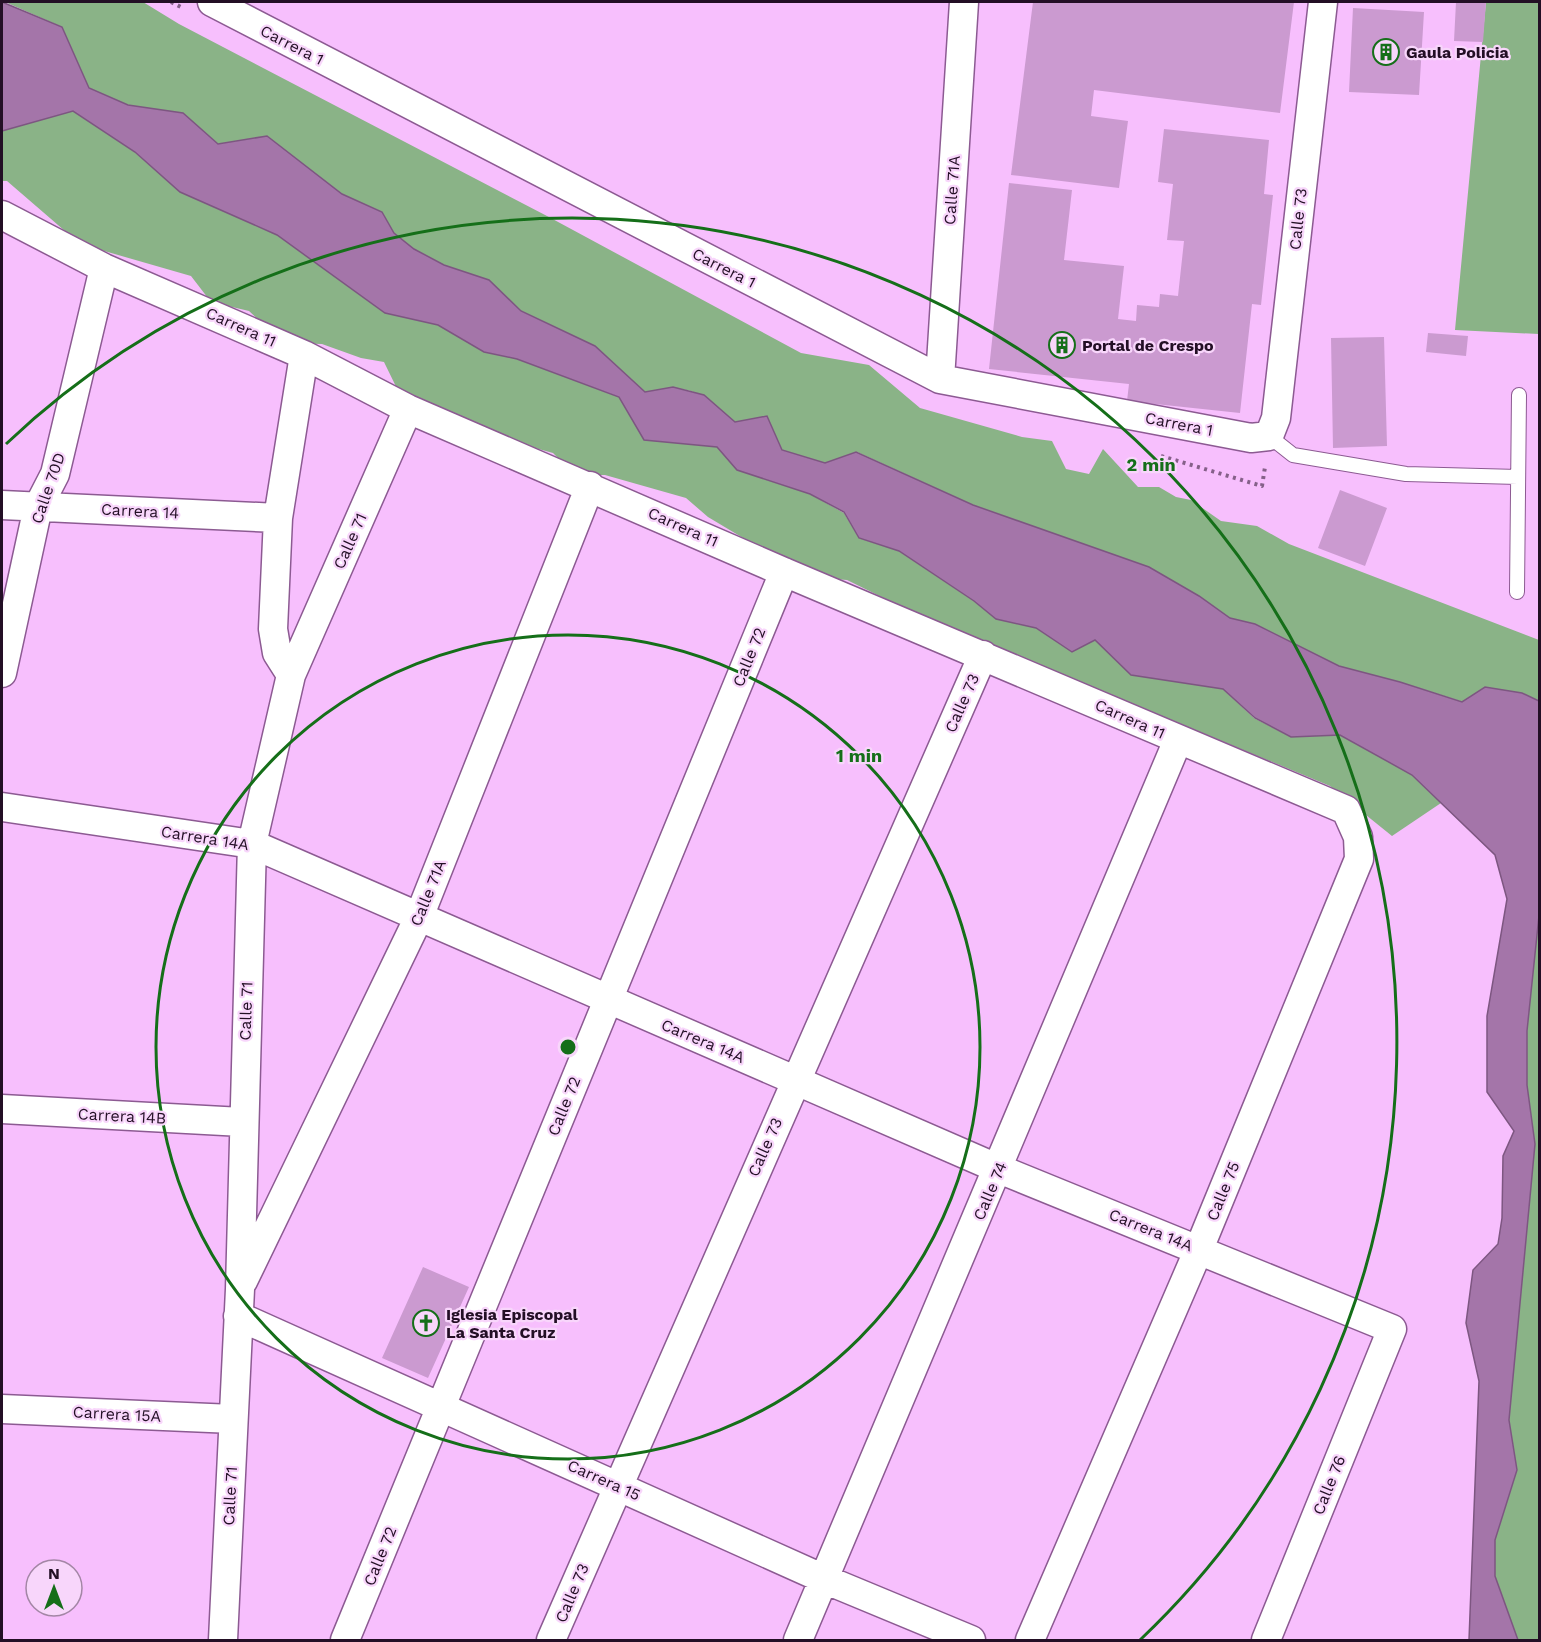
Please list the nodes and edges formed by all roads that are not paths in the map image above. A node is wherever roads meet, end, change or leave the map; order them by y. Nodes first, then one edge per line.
1 (964, 2) edge
2 (1323, 2) edge
3 (224, 5) edge
4 (2, 215) edge
5 (104, 268) junction
6 (304, 355) junction
7 (940, 379) junction
8 (1519, 395) dead end
9 (408, 409) junction
10 (1269, 436) junction
11 (1518, 477) junction
12 (590, 486) junction
13 (2, 505) edge
14 (38, 507) junction
15 (278, 518) junction
16 (784, 572) junction
17 (1517, 592) dead end
18 (983, 655) junction
19 (2, 673) edge
20 (291, 675) junction
21 (1178, 740) junction
22 (2, 807) edge
23 (1358, 837) joint
24 (252, 844) junction
25 (419, 917) junction
26 (608, 1000) junction
27 (794, 1080) junction
28 (2, 1109) edge
29 (242, 1122) junction
30 (999, 1169) junction
31 (1199, 1249) junction
32 (239, 1302) junction
33 (1392, 1329) joint
34 (440, 1407) junction
35 (2, 1409) edge
36 (233, 1419) junction
37 (618, 1486) junction
38 (824, 1579) junction
39 (223, 1641) edge
40 (345, 1641) edge
41 (551, 1641) edge
42 (798, 1641) edge
43 (970, 1641) edge
44 (1030, 1641) edge
45 (1266, 1641) edge

1 - 7 street, Calle 71A
2 - 10 street, Calle 73
3 - 7 street, Carrera 1
4 - 5 street, Carrera 11
5 - 6 street, Carrera 11
5 - 14 street, Calle 70D
6 - 9 street, Carrera 11
6 - 15 street
7 - 10 street, Carrera 1
8 - 11 lane
9 - 12 street, Carrera 11
9 - 20 street, Calle 71
10 - 11 lane
11 - 17 lane
12 - 16 street, Carrera 11
12 - 25 street, Calle 71A
13 - 14 street, Carrera 14
14 - 15 street, Carrera 14
14 - 19 street, Calle 70D
15 - 20 street
16 - 18 street, Carrera 11
16 - 26 street, Calle 72
18 - 21 street, Carrera 11
18 - 27 street, Calle 73
20 - 24 street, Calle 71
21 - 23 street, Carrera 11
21 - 30 street, Calle 74
22 - 24 street, Carrera 14A
23 - 31 street, Calle 75
24 - 25 street, Carrera 14A
24 - 29 street, Calle 71
25 - 26 street, Carrera 14A
25 - 32 street, Calle 71A
26 - 27 street, Carrera 14A
26 - 34 street, Calle 72
27 - 30 street, Carrera 14A
27 - 37 street, Calle 73
28 - 29 street, Carrera 14B
29 - 32 street, Calle 71
30 - 31 street, Carrera 14A
30 - 38 street, Calle 74
31 - 33 street, Carrera 14A
31 - 44 street, Calle 75
32 - 34 street, Carrera 15
32 - 36 street, Calle 71
33 - 45 street, Calle 76
34 - 37 street, Carrera 15
34 - 40 street, Calle 72
35 - 36 street, Carrera 15A
36 - 39 street, Calle 71
37 - 38 street, Carrera 15
37 - 41 street, Calle 73
38 - 42 street, Calle 74
38 - 43 street, Carrera 15

